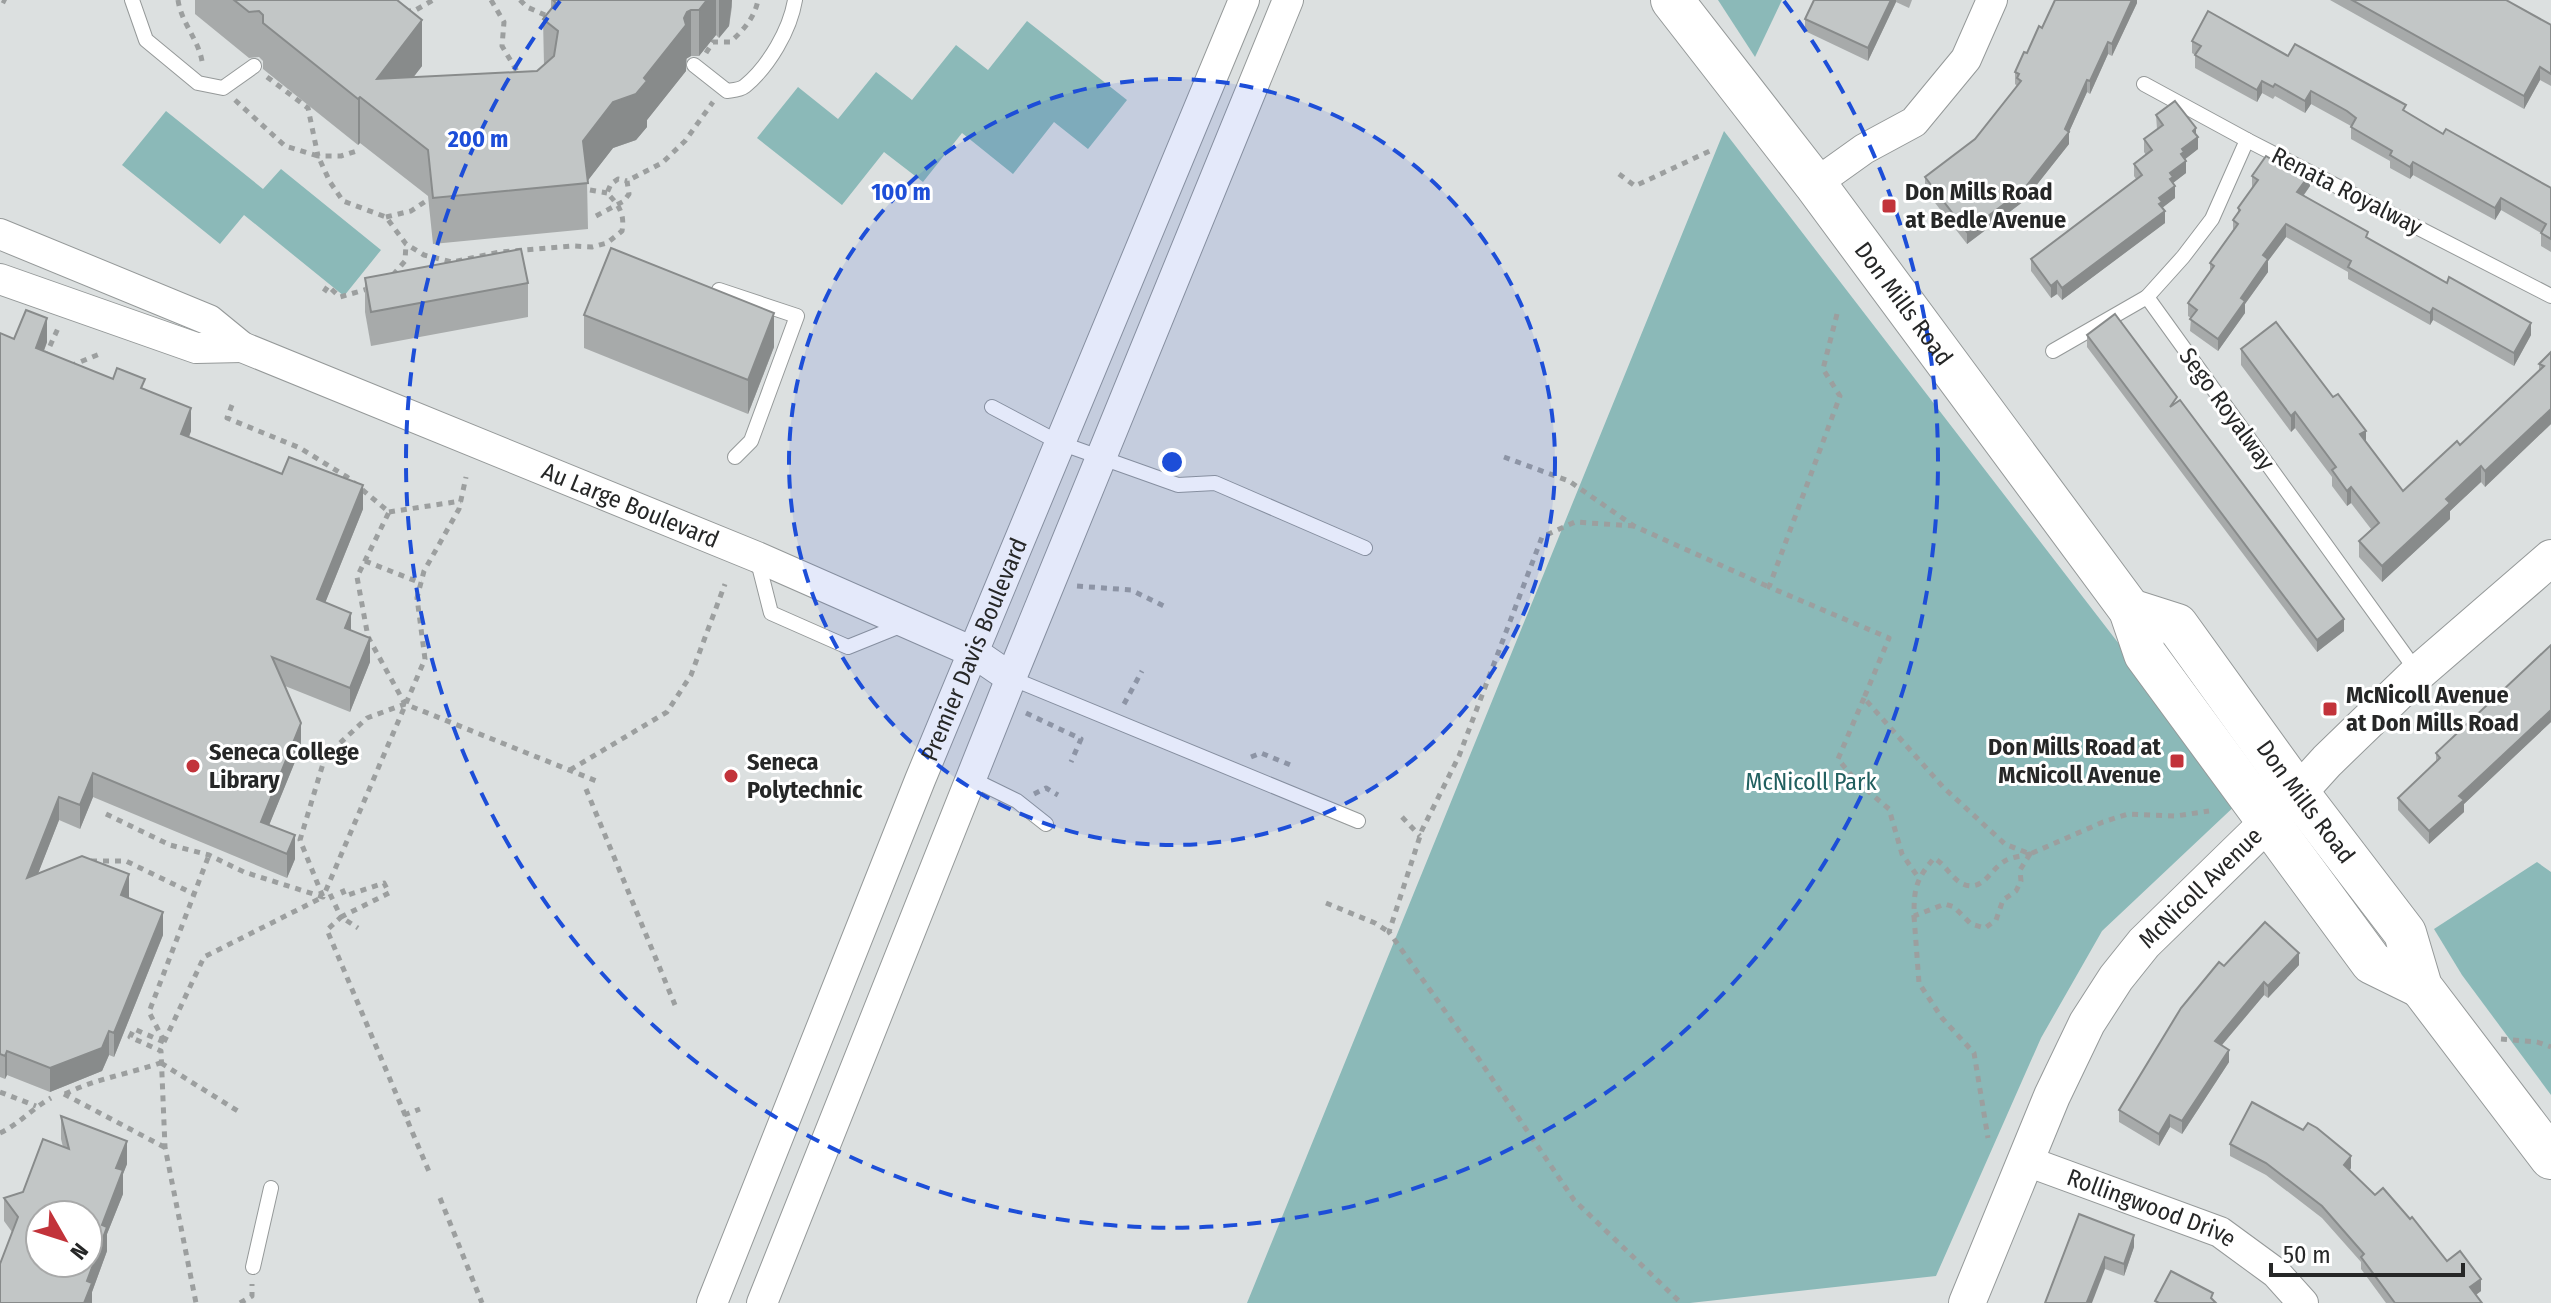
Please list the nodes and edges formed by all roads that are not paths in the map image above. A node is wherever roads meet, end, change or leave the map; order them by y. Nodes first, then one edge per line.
1 (132, 0) edge
2 (795, 0) edge
3 (1244, 0) edge
4 (1288, 0) edge
5 (1672, 0) edge
6 (1992, 0) edge
7 (254, 66) dead end
8 (695, 66) road end
9 (2144, 84) dead end
10 (2247, 140) junction
11 (1815, 184) junction
12 (0, 234) edge
13 (0, 279) edge
14 (719, 290) edge
15 (2551, 296) edge
16 (2147, 297) junction
17 (242, 347) junction
18 (2053, 351) dead end
19 (992, 407) dead end
20 (1060, 443) junction
21 (735, 457) dead end
22 (1102, 457) junction
23 (1365, 548) dead end
24 (757, 557) junction
25 (2547, 571) edge
26 (2130, 610) junction
27 (907, 623) junction
28 (973, 652) junction
29 (2418, 673) junction
30 (1011, 678) junction
31 (972, 779) junction
32 (2298, 793) junction
33 (1358, 821) dead end
34 (2267, 821) junction
35 (1046, 824) dead end
36 (2421, 987) junction
37 (2551, 1158) edge
38 (2024, 1160) junction
39 (271, 1188) dead end
40 (253, 1267) dead end
41 (712, 1303) edge
42 (762, 1303) edge
43 (1967, 1303) edge
44 (2303, 1303) edge

1 - 7 lane
2 - 8 lane
3 - 20 street, Premier Davis Boulevard
4 - 22 street, Premier Davis Boulevard
5 - 11 main road, Don Mills Road
6 - 11 street
9 - 10 lane, Renata Royalway
10 - 15 lane, Renata Royalway
10 - 16 lane
11 - 26 main road, Don Mills Road
12 - 17 street, Au Large Boulevard
13 - 17 street, Au Large Boulevard
14 - 21 lane
16 - 18 lane
16 - 29 lane, Sego Royalway
17 - 24 street, Au Large Boulevard
19 - 20 lane
20 - 22 lane
20 - 28 street, Premier Davis Boulevard
22 - 23 lane
22 - 30 street, Premier Davis Boulevard
24 - 27 street, Au Large Boulevard
24 - 27 lane
25 - 29 street, McNicoll Avenue
26 - 32 main road, Don Mills Road
26 - 34 main road, Don Mills Road
27 - 28 street, Au Large Boulevard
28 - 30 street, Au Large Boulevard
28 - 41 street, Premier Davis Boulevard
29 - 32 street, McNicoll Avenue
30 - 31 street, Premier Davis Boulevard
30 - 33 lane
31 - 35 lane
31 - 42 street, Premier Davis Boulevard
32 - 34 street, McNicoll Avenue
32 - 36 main road, Don Mills Road
34 - 36 main road, Don Mills Road
34 - 38 street, McNicoll Avenue
36 - 37 main road, Don Mills Road
38 - 43 street, McNicoll Avenue
38 - 44 street, Rollingwood Drive
39 - 40 lane

